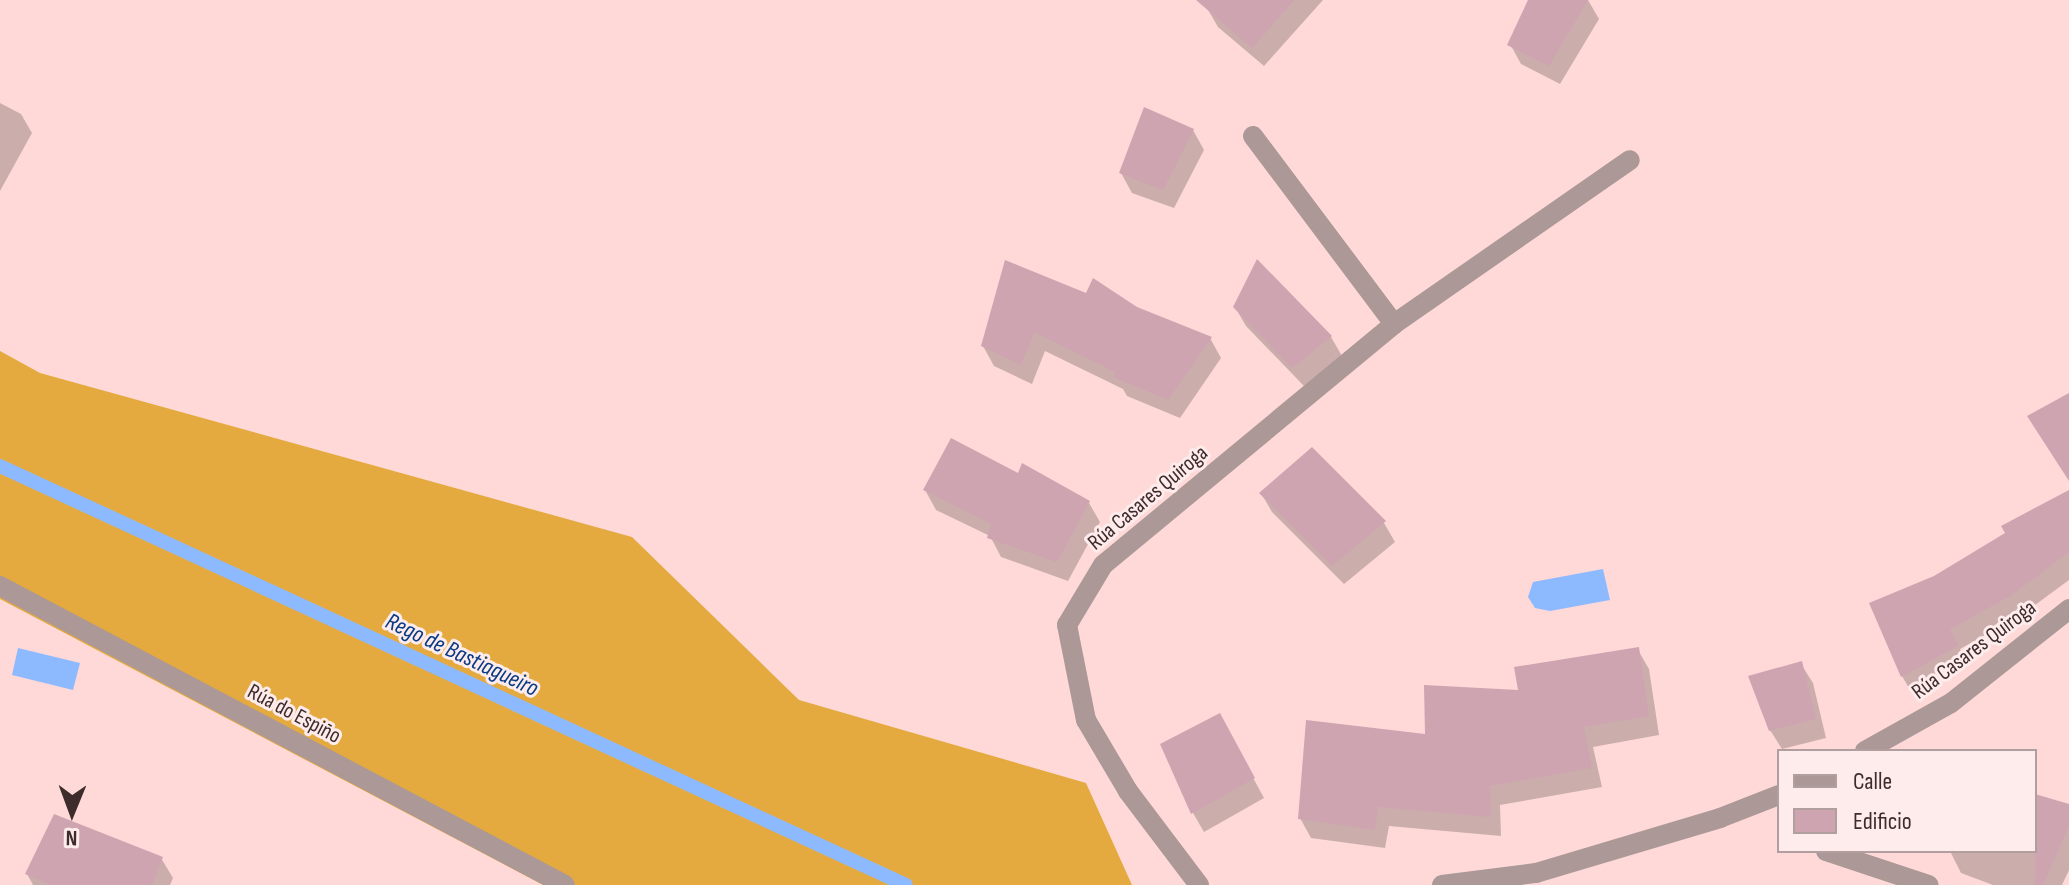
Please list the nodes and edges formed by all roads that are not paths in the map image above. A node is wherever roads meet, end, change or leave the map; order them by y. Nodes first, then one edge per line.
1 (1253, 136) dead end
2 (1630, 160) dead end
3 (1394, 324) junction
4 (0, 586) edge
5 (2069, 609) edge
6 (1869, 749) edge
7 (1776, 801) edge
8 (1832, 853) edge
9 (565, 885) edge
10 (1199, 885) edge
11 (1442, 885) edge
12 (1928, 885) edge

1 - 3 street
2 - 3 street, Rúa Casares Quiroga
3 - 10 street, Rúa Casares Quiroga
4 - 9 street, Rúa do Espiño
5 - 6 street, Rúa Casares Quiroga
7 - 11 street
8 - 12 street

